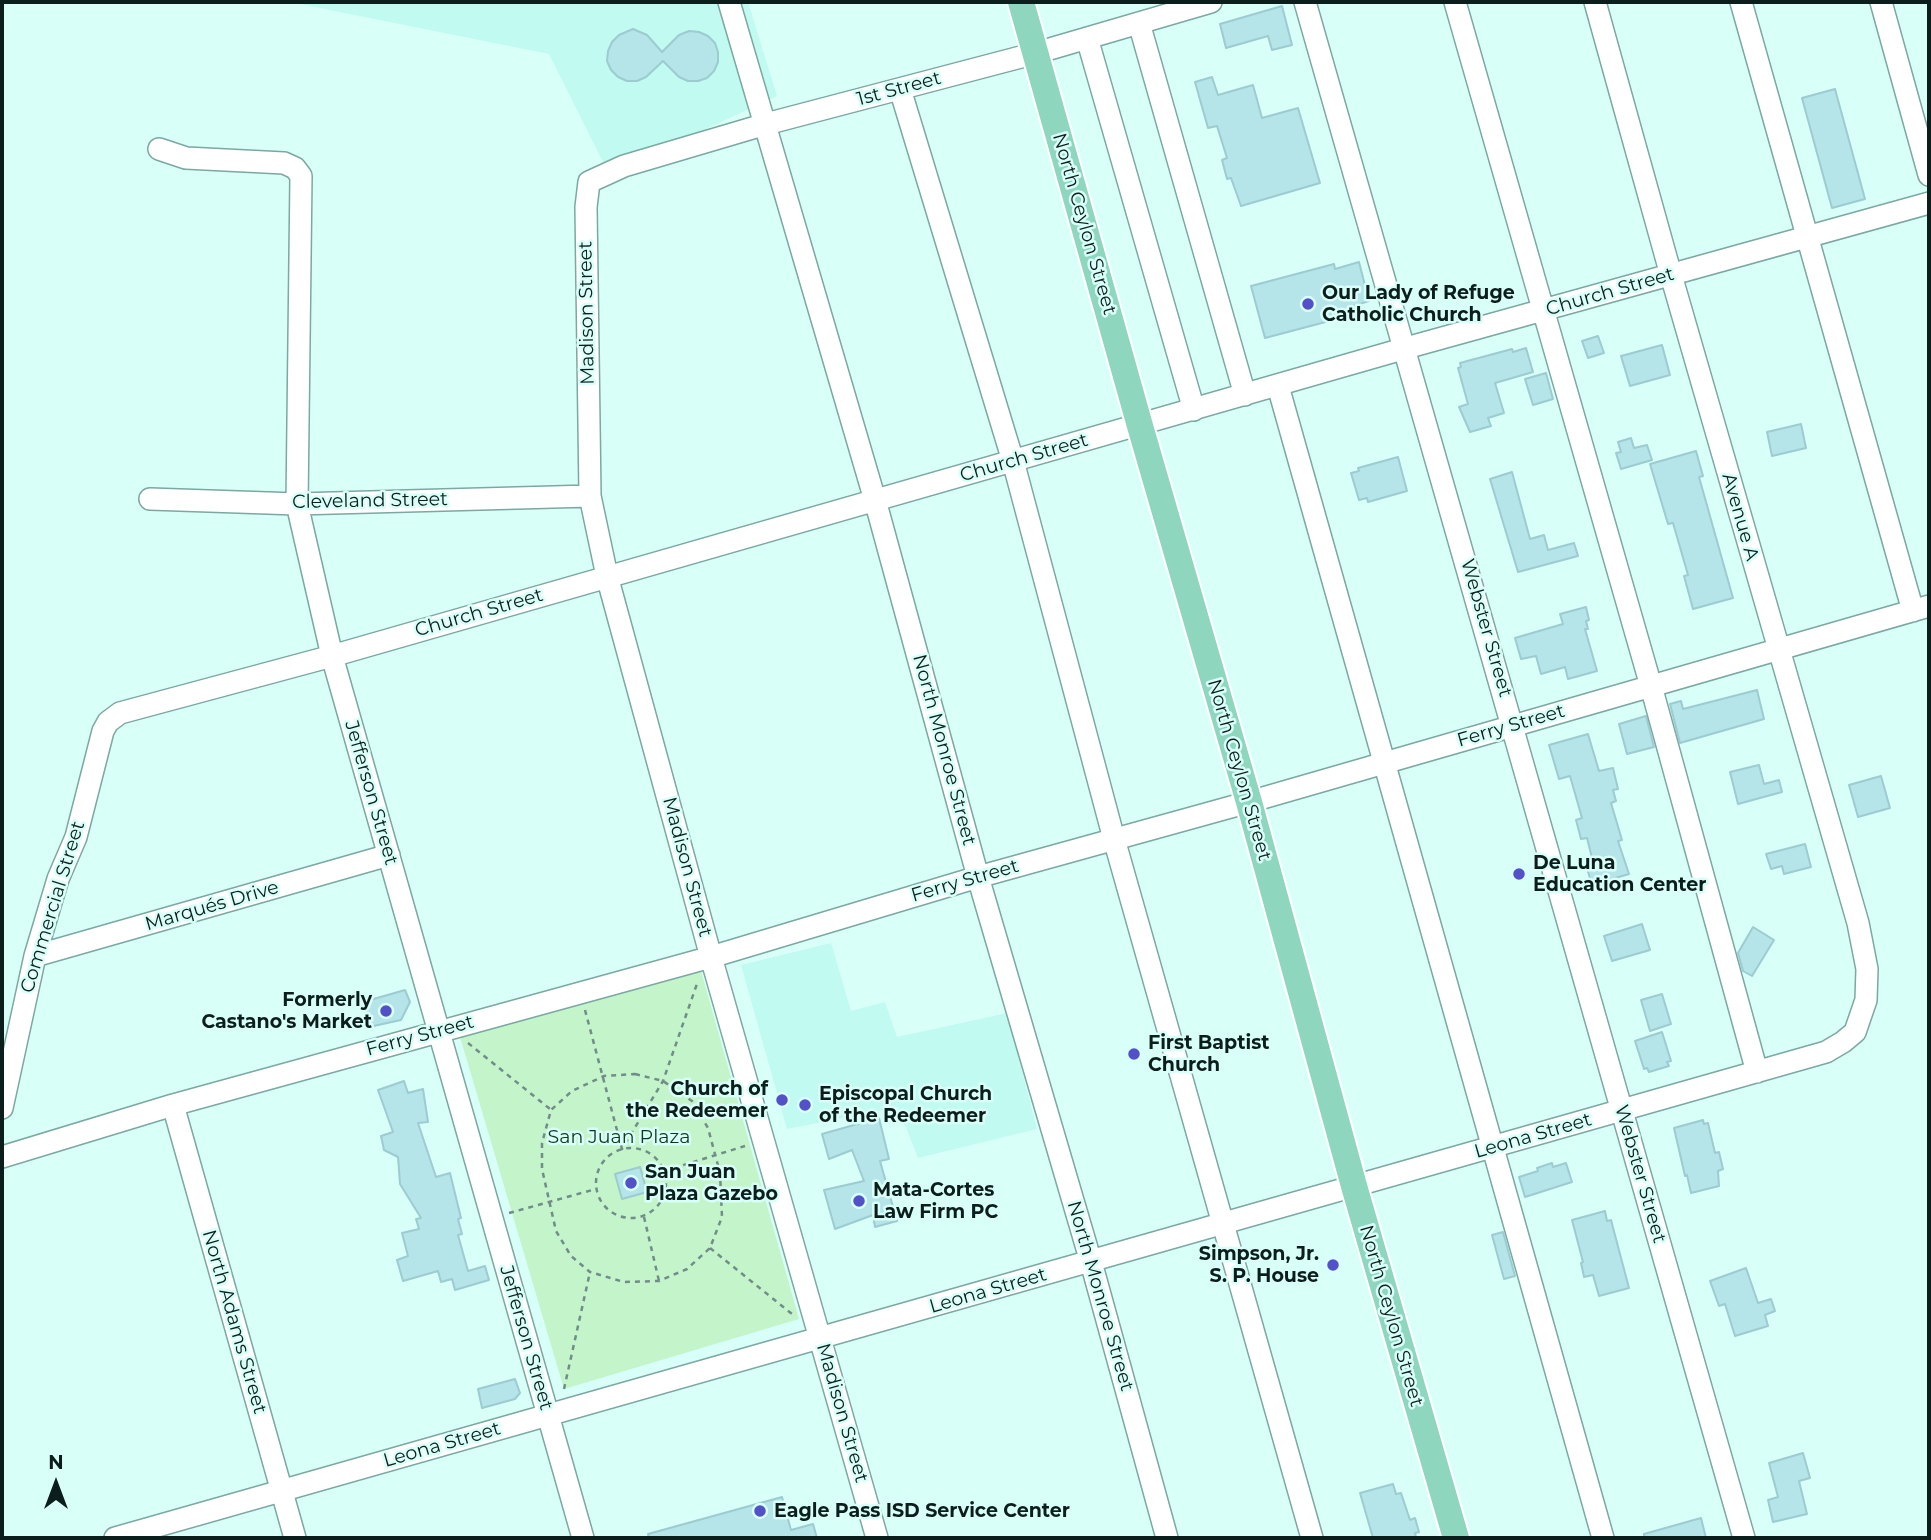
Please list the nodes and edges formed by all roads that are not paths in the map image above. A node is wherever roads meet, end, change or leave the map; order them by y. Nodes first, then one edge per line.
1 (729, 2) edge
2 (1021, 2) edge
3 (1211, 2) edge
4 (1305, 2) edge
5 (1455, 2) edge
6 (1595, 2) edge
7 (1741, 2) edge
8 (1881, 2) edge
9 (1172, 7) edge
10 (1139, 23) junction
11 (1087, 38) junction
12 (1036, 53) junction
13 (900, 89) junction
14 (766, 124) junction
15 (159, 149) dead end
16 (1929, 175) edge
17 (589, 183) joint
18 (1929, 203) edge
19 (1807, 237) junction
20 (1671, 275) junction
21 (1543, 310) junction
22 (1406, 348) junction
23 (1278, 386) junction
24 (1245, 395) junction
25 (1194, 410) junction
26 (1140, 426) junction
27 (1013, 461) junction
28 (590, 496) junction
29 (150, 499) dead end
30 (875, 499) junction
31 (297, 504) junction
32 (607, 576) junction
33 (1921, 609) edge
34 (1778, 651) junction
35 (332, 656) junction
36 (1651, 686) junction
37 (120, 713) joint
38 (1513, 725) junction
39 (1384, 762) junction
40 (1249, 802) junction
41 (1114, 839) junction
42 (389, 855) junction
43 (978, 877) junction
44 (35, 956) junction
45 (706, 964) junction
46 (1855, 1032) joint
47 (450, 1034) junction
48 (1757, 1072) junction
49 (173, 1105) junction
50 (2, 1108) edge
51 (1622, 1110) junction
52 (1492, 1147) junction
53 (2, 1157) edge
54 (1354, 1186) junction
55 (1222, 1224) junction
56 (1091, 1262) junction
57 (821, 1338) junction
58 (548, 1414) junction
59 (282, 1493) junction
60 (115, 1538) edge
61 (295, 1538) edge
62 (583, 1538) edge
63 (877, 1538) edge
64 (1167, 1538) edge
65 (1312, 1538) edge
66 (1456, 1538) edge
67 (1603, 1538) edge
68 (1744, 1538) edge

1 - 14 street, North Monroe Street
2 - 12 main road, North Ceylon Street
3 - 9 street, 1st Street
4 - 22 street, Webster Street
5 - 21 street
6 - 20 street, Avenue A
7 - 19 street
8 - 16 street
9 - 10 street, 1st Street
10 - 11 street, 1st Street
10 - 24 street
11 - 12 street, 1st Street
11 - 25 street
12 - 13 street, 1st Street
12 - 26 main road, North Ceylon Street
13 - 14 street, 1st Street
13 - 27 street
14 - 17 street, 1st Street
14 - 30 street, North Monroe Street
15 - 31 street, Jefferson Street
17 - 28 street, Madison Street
18 - 19 street, Church Street
19 - 20 street, Church Street
19 - 33 street
20 - 21 street, Church Street
20 - 34 street, Avenue A
21 - 22 street, Church Street
21 - 36 street
22 - 23 street, Church Street
22 - 38 street, Webster Street
23 - 24 street, Church Street
23 - 39 street
24 - 25 street, Church Street
25 - 26 street, Church Street
26 - 27 street, Church Street
26 - 40 main road, North Ceylon Street
27 - 30 street, Church Street
27 - 41 street
28 - 31 street, Cleveland Street
28 - 32 street, Madison Street
29 - 31 street, Cleveland Street
30 - 32 street, Church Street
30 - 43 street, North Monroe Street
31 - 35 street, Jefferson Street
32 - 35 street, Church Street
32 - 45 street, Madison Street
33 - 34 street, Ferry Street
34 - 36 street, Ferry Street
34 - 46 street, Avenue A
35 - 37 street, Church Street
35 - 42 street, Jefferson Street
36 - 38 street, Ferry Street
36 - 48 street
37 - 44 street, Commercial Street
38 - 39 street, Ferry Street
38 - 51 street, Webster Street
39 - 40 street, Ferry Street
39 - 52 street
40 - 41 street, Ferry Street
40 - 54 main road, North Ceylon Street
41 - 43 street, Ferry Street
41 - 55 street
42 - 44 street, Marqués Drive
42 - 47 street, Jefferson Street
43 - 45 street, Ferry Street
43 - 56 street, North Monroe Street
44 - 50 street, Commercial Street
45 - 47 street, Ferry Street
45 - 57 street, Madison Street
46 - 48 street, Leona Street
47 - 49 street, Ferry Street
47 - 58 street, Jefferson Street
48 - 51 street, Leona Street
49 - 53 street, Ferry Street
49 - 59 street, North Adams Street
51 - 52 street, Leona Street
51 - 68 street, Webster Street
52 - 54 street, Leona Street
52 - 67 street
54 - 55 street, Leona Street
54 - 66 main road, North Ceylon Street
55 - 56 street, Leona Street
55 - 65 street
56 - 57 street, Leona Street
56 - 64 street, North Monroe Street
57 - 58 street, Leona Street
57 - 63 street, Madison Street
58 - 59 street, Leona Street
58 - 62 street, Jefferson Street
59 - 60 street, Leona Street
59 - 61 street, North Adams Street

